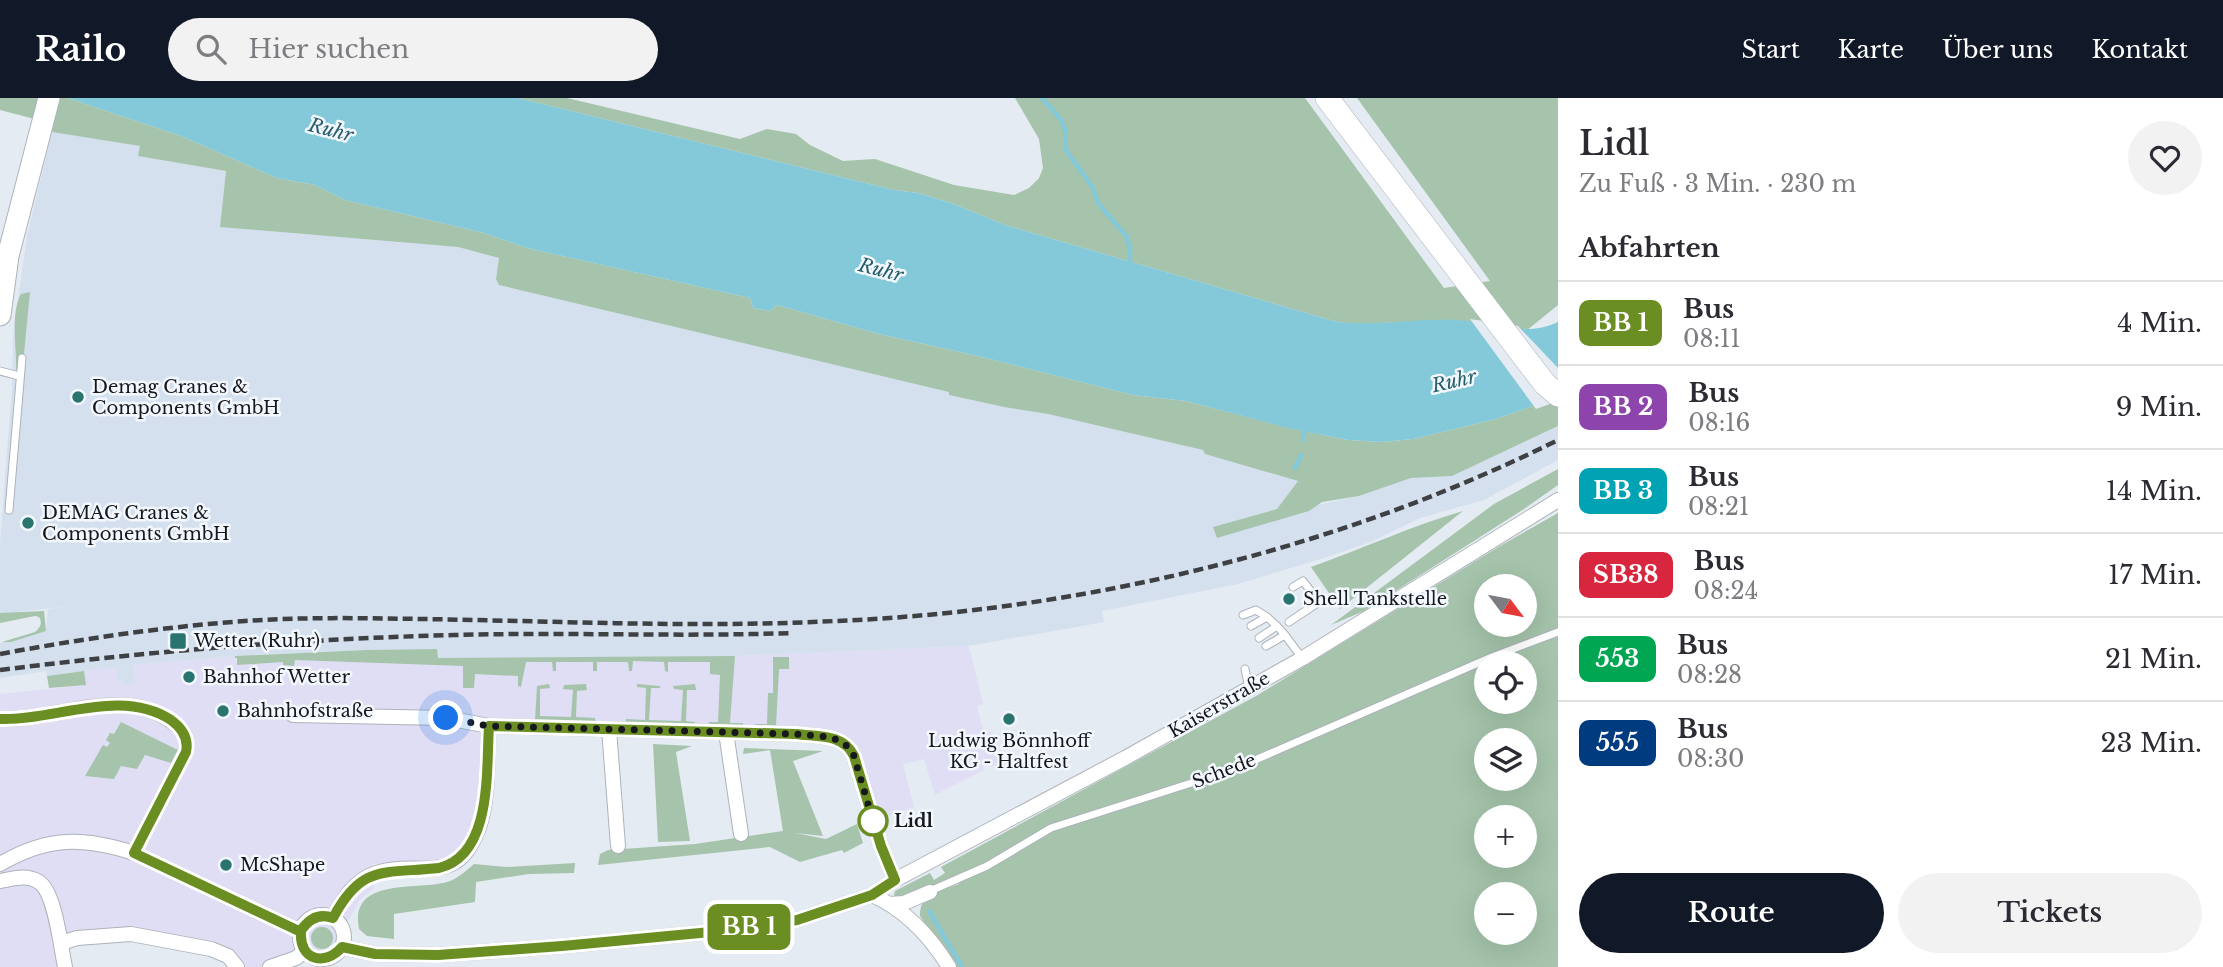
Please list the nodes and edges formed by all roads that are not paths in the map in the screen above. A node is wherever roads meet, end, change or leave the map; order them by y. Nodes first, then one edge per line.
1 (49, 98) edge
2 (1326, 98) edge
3 (4, 255) edge
4 (0, 314) edge
5 (22, 358) dead end
6 (0, 371) edge
7 (19, 376) junction
8 (1558, 395) edge
9 (1558, 500) edge
10 (9, 510) dead end
11 (1293, 587) dead end
12 (1243, 615) dead end
13 (1267, 617) junction
14 (1289, 622) dead end
15 (1251, 626) dead end
16 (1277, 626) junction
17 (1558, 632) edge
18 (1285, 635) junction
19 (1259, 638) dead end
20 (1266, 646) dead end
21 (1303, 658) junction
22 (1245, 669) dead end
23 (1249, 688) junction
24 (298, 715) dead end
25 (0, 719) edge
26 (489, 726) junction
27 (609, 729) junction
28 (726, 732) junction
29 (741, 834) dead end
30 (618, 846) dead end
31 (134, 853) junction
32 (0, 864) edge
33 (895, 880) junction
34 (0, 881) edge
35 (930, 892) joint
36 (872, 895) junction
37 (889, 904) junction
38 (333, 918) junction
39 (301, 932) junction
40 (61, 943) junction
41 (342, 947) junction
42 (305, 951) junction
43 (65, 967) edge
44 (237, 967) edge
45 (270, 967) edge
46 (949, 967) edge

1 - 3 main road
2 - 8 main road
3 - 4 main road
5 - 7 lane
6 - 7 lane
7 - 10 lane
9 - 21 street, Kaiserstraße
11 - 14 lane
12 - 13 lane
13 - 15 lane
13 - 16 lane
16 - 18 lane
16 - 19 lane
17 - 35 lane, Schede
18 - 20 lane
18 - 21 lane
21 - 23 street, Kaiserstraße
22 - 23 lane
23 - 33 street, Kaiserstraße
24 - 26 street
25 - 31 street
26 - 27 street
26 - 38 street
27 - 28 street
27 - 30 street
28 - 29 street
28 - 33 street
31 - 32 street
31 - 39 street
33 - 36 street, Kaiserstraße
34 - 40 street
35 - 37 street, Schede
36 - 37 street
36 - 41 street, Kaiserstraße
37 - 46 street
38 - 39 street
38 - 41 street
39 - 42 street
40 - 43 street
40 - 44 street
41 - 42 street, Kaiserstraße
42 - 45 street

